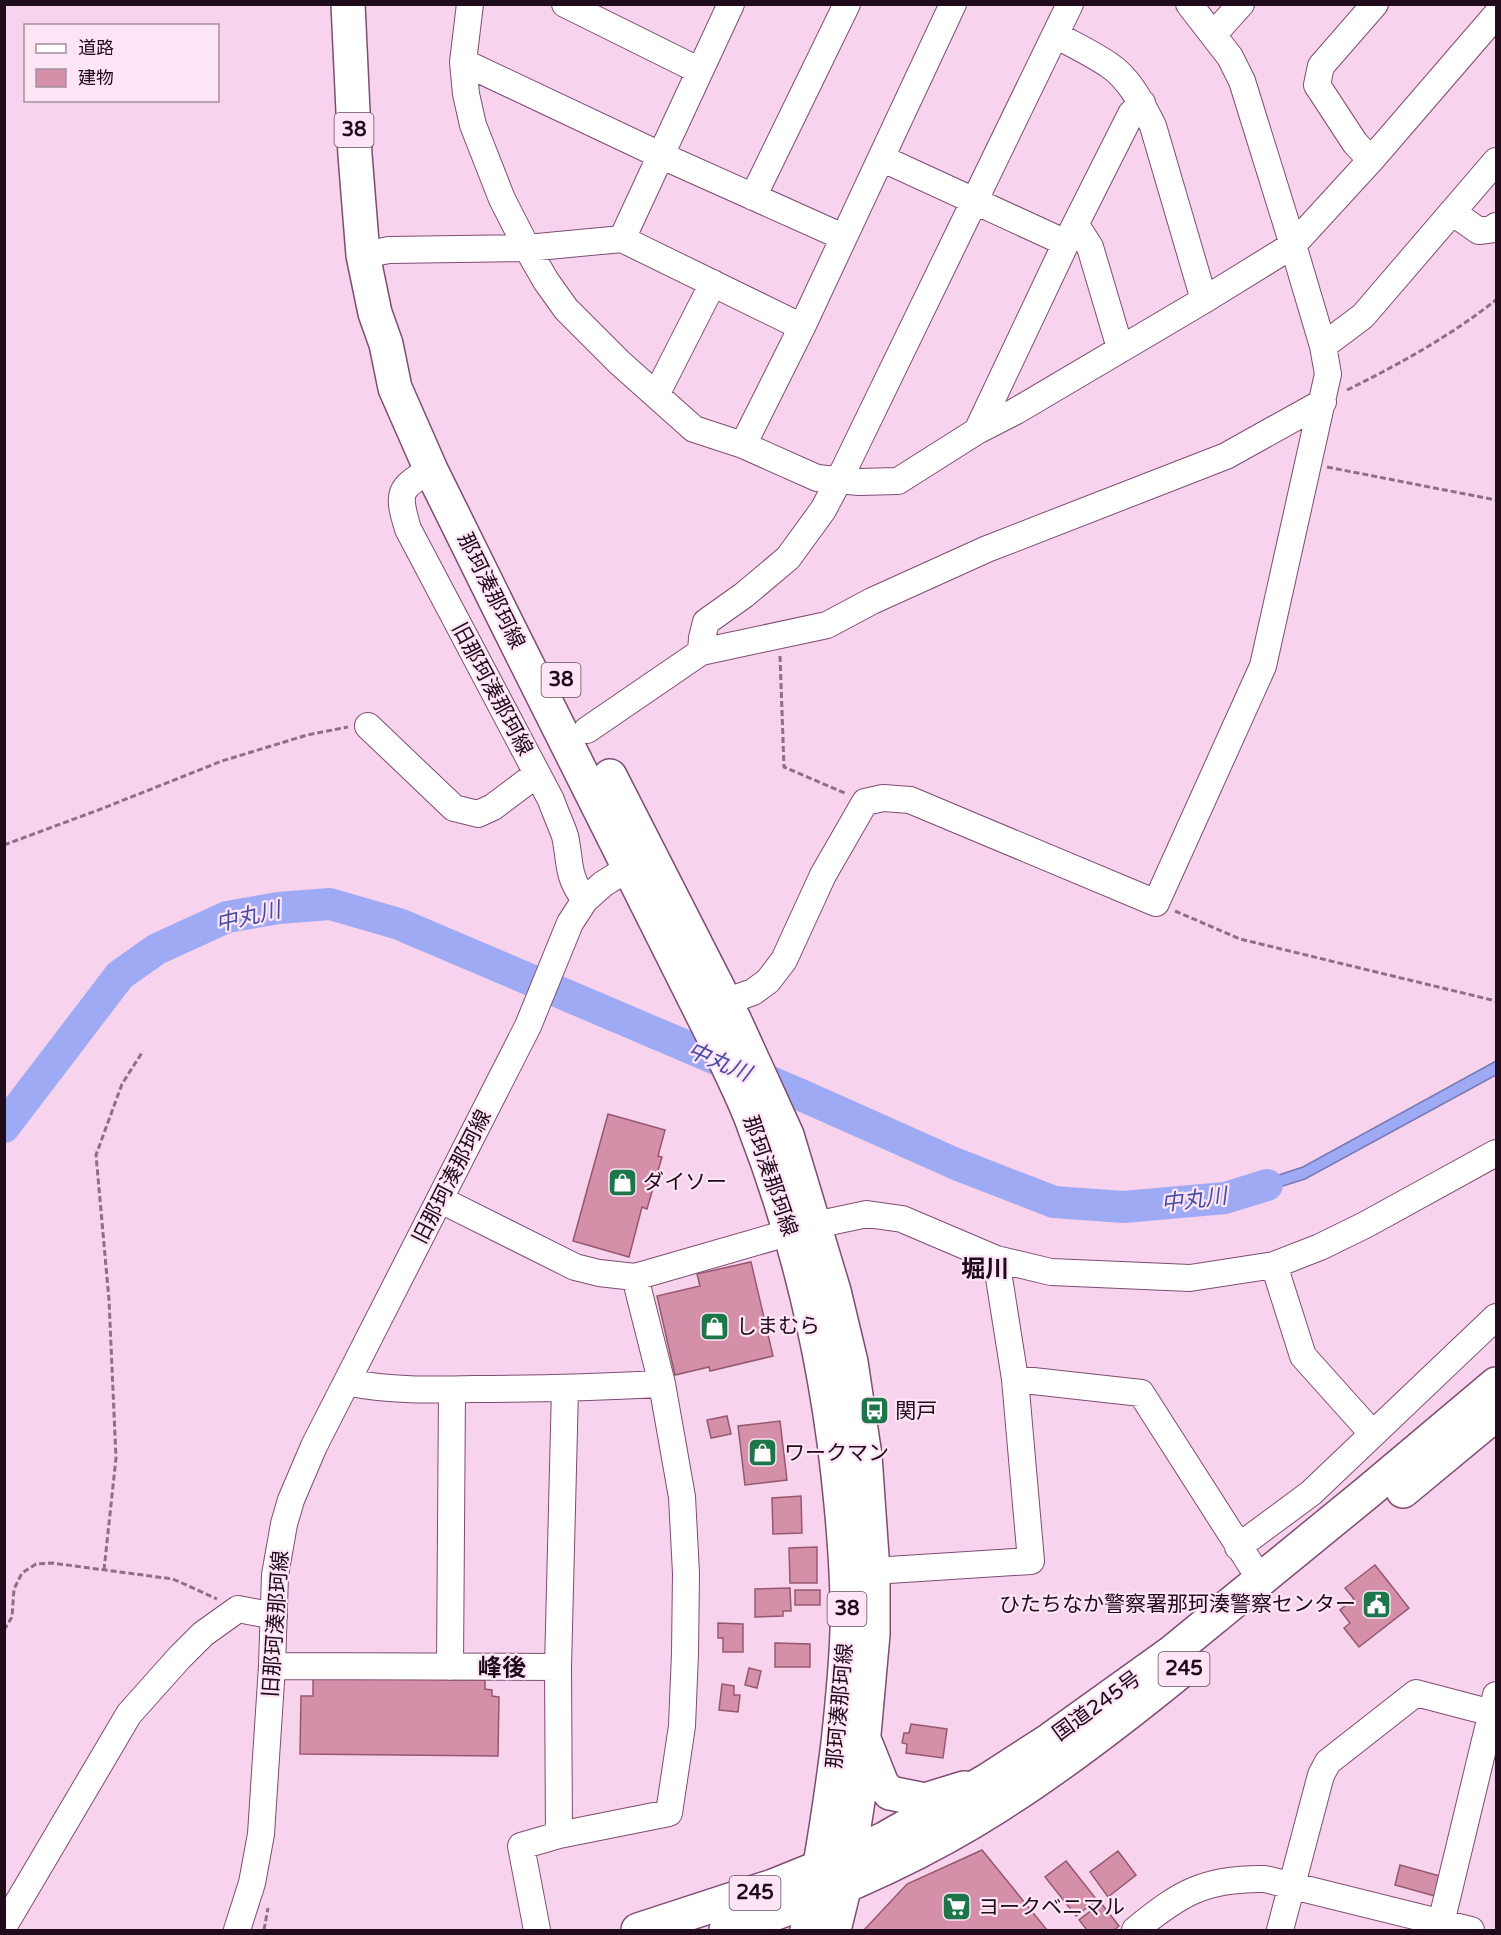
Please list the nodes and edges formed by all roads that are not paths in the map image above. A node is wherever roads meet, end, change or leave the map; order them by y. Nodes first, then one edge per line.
1 (348, 4) edge
2 (470, 4) edge
3 (565, 4) edge
4 (731, 4) edge
5 (847, 4) edge
6 (953, 4) edge
7 (1070, 4) edge
8 (1189, 4) edge
9 (1241, 4) edge
10 (1375, 4) edge
11 (1497, 15) edge
12 (1214, 34) junction
13 (1056, 35) junction
14 (463, 62) junction
15 (700, 70) junction
16 (1142, 103) junction
17 (660, 155) junction
18 (882, 158) junction
19 (1371, 160) junction
20 (1497, 161) edge
21 (753, 197) junction
22 (975, 201) junction
23 (1452, 212) junction
24 (1497, 226) edge
25 (1071, 234) junction
26 (843, 237) junction
27 (622, 239) junction
28 (1293, 245) junction
29 (527, 248) junction
30 (363, 255) junction
31 (712, 283) junction
32 (1204, 300) junction
33 (802, 327) junction
34 (386, 344) junction
35 (1323, 346) junction
36 (1120, 348) junction
37 (656, 395) junction
38 (1323, 402) junction
39 (977, 431) junction
40 (743, 445) junction
41 (431, 470) junction
42 (839, 480) junction
43 (701, 652) junction
44 (368, 726) road end
45 (586, 730) junction
46 (537, 774) junction
47 (630, 867) junction
48 (585, 900) junction
49 (718, 1006) junction
50 (1497, 1153) edge
51 (441, 1200) junction
52 (803, 1228) junction
53 (996, 1259) junction
54 (1274, 1265) junction
55 (635, 1277) junction
56 (1497, 1317) edge
57 (1015, 1379) junction
58 (347, 1382) junction
59 (662, 1384) junction
60 (1497, 1384) edge
61 (565, 1389) junction
62 (452, 1390) junction
63 (1497, 1414) edge
64 (1372, 1434) junction
65 (1238, 1548) junction
66 (873, 1571) junction
67 (1260, 1579) junction
68 (274, 1616) junction
69 (272, 1666) junction
70 (450, 1667) junction
71 (558, 1667) junction
72 (1494, 1704) edge
73 (865, 1740) junction
74 (986, 1780) junction
75 (558, 1835) junction
76 (832, 1876) junction
77 (1291, 1884) junction
78 (1441, 1923) junction
79 (4, 1926) edge
80 (237, 1930) edge
81 (537, 1930) edge
82 (638, 1930) edge
83 (726, 1930) edge
84 (807, 1930) edge
85 (834, 1930) edge
86 (1135, 1930) edge
87 (1280, 1930) edge
88 (1471, 1930) edge

1 - 30 main road, 那珂湊那珂線 / 38
2 - 14 street
3 - 15 street
4 - 15 street
5 - 21 street
6 - 18 street
7 - 13 street
8 - 12 street
9 - 12 street
10 - 19 street
11 - 19 street
12 - 28 street
13 - 16 street
13 - 22 street
14 - 17 street
14 - 29 street
15 - 17 street
16 - 25 street
16 - 32 street
17 - 21 street
17 - 27 street
18 - 22 street
18 - 26 street
19 - 28 street
20 - 23 street
21 - 26 street
22 - 25 street
22 - 42 street
23 - 24 street
23 - 35 street
25 - 36 street
25 - 39 street
26 - 33 street
27 - 29 street
27 - 31 street
28 - 32 street
28 - 35 street
29 - 30 street
29 - 37 street
30 - 34 main road, 那珂湊那珂線 / 38
31 - 33 street
31 - 37 street
32 - 36 street
33 - 40 street
34 - 41 main road, 那珂湊那珂線 / 38
34 - 45 main road, 那珂湊那珂線 / 38
35 - 38 street
36 - 39 street
37 - 40 street
38 - 43 street
38 - 49 street
39 - 42 street
40 - 42 street
41 - 46 street, 旧那珂湊那珂線
41 - 47 main road, 那珂湊那珂線 / 38
42 - 43 street
43 - 45 street
44 - 46 street
45 - 49 main road, 那珂湊那珂線 / 38
46 - 48 street, 旧那珂湊那珂線
47 - 48 street
47 - 49 main road, 那珂湊那珂線 / 38
48 - 51 street, 旧那珂湊那珂線
49 - 52 main road, 那珂湊那珂線 / 38
49 - 52 main road, 那珂湊那珂線 / 38
50 - 54 street
51 - 55 street
51 - 58 street, 旧那珂湊那珂線
52 - 53 street
52 - 55 street
52 - 66 main road, 那珂湊那珂線 / 38
52 - 76 main road, 那珂湊那珂線 / 38
53 - 54 street
53 - 57 street
54 - 64 street
55 - 59 street
56 - 64 street
57 - 65 street
57 - 66 street
58 - 62 street
58 - 68 street, 旧那珂湊那珂線
59 - 61 street
59 - 75 street
60 - 67 main road, 国道245号 / 245
61 - 62 street
61 - 71 street
62 - 70 street
63 - 76 main road, 国道245号 / 245
64 - 65 street
65 - 67 street
66 - 73 main road, 那珂湊那珂線 / 38
67 - 74 main road, 国道245号 / 245
68 - 69 street, 旧那珂湊那珂線
68 - 79 street
69 - 70 street
69 - 80 street, 旧那珂湊那珂線
70 - 71 street
71 - 75 street
72 - 77 street
72 - 78 street
73 - 74 main road
73 - 76 main road, 那珂湊那珂線 / 38
74 - 76 main road, 国道245号 / 245
75 - 81 street
76 - 82 main road, 国道245号 / 245
76 - 83 main road, 国道245号 / 245
76 - 84 main road
76 - 85 main road
77 - 78 street
77 - 86 street
77 - 87 street
78 - 88 street

